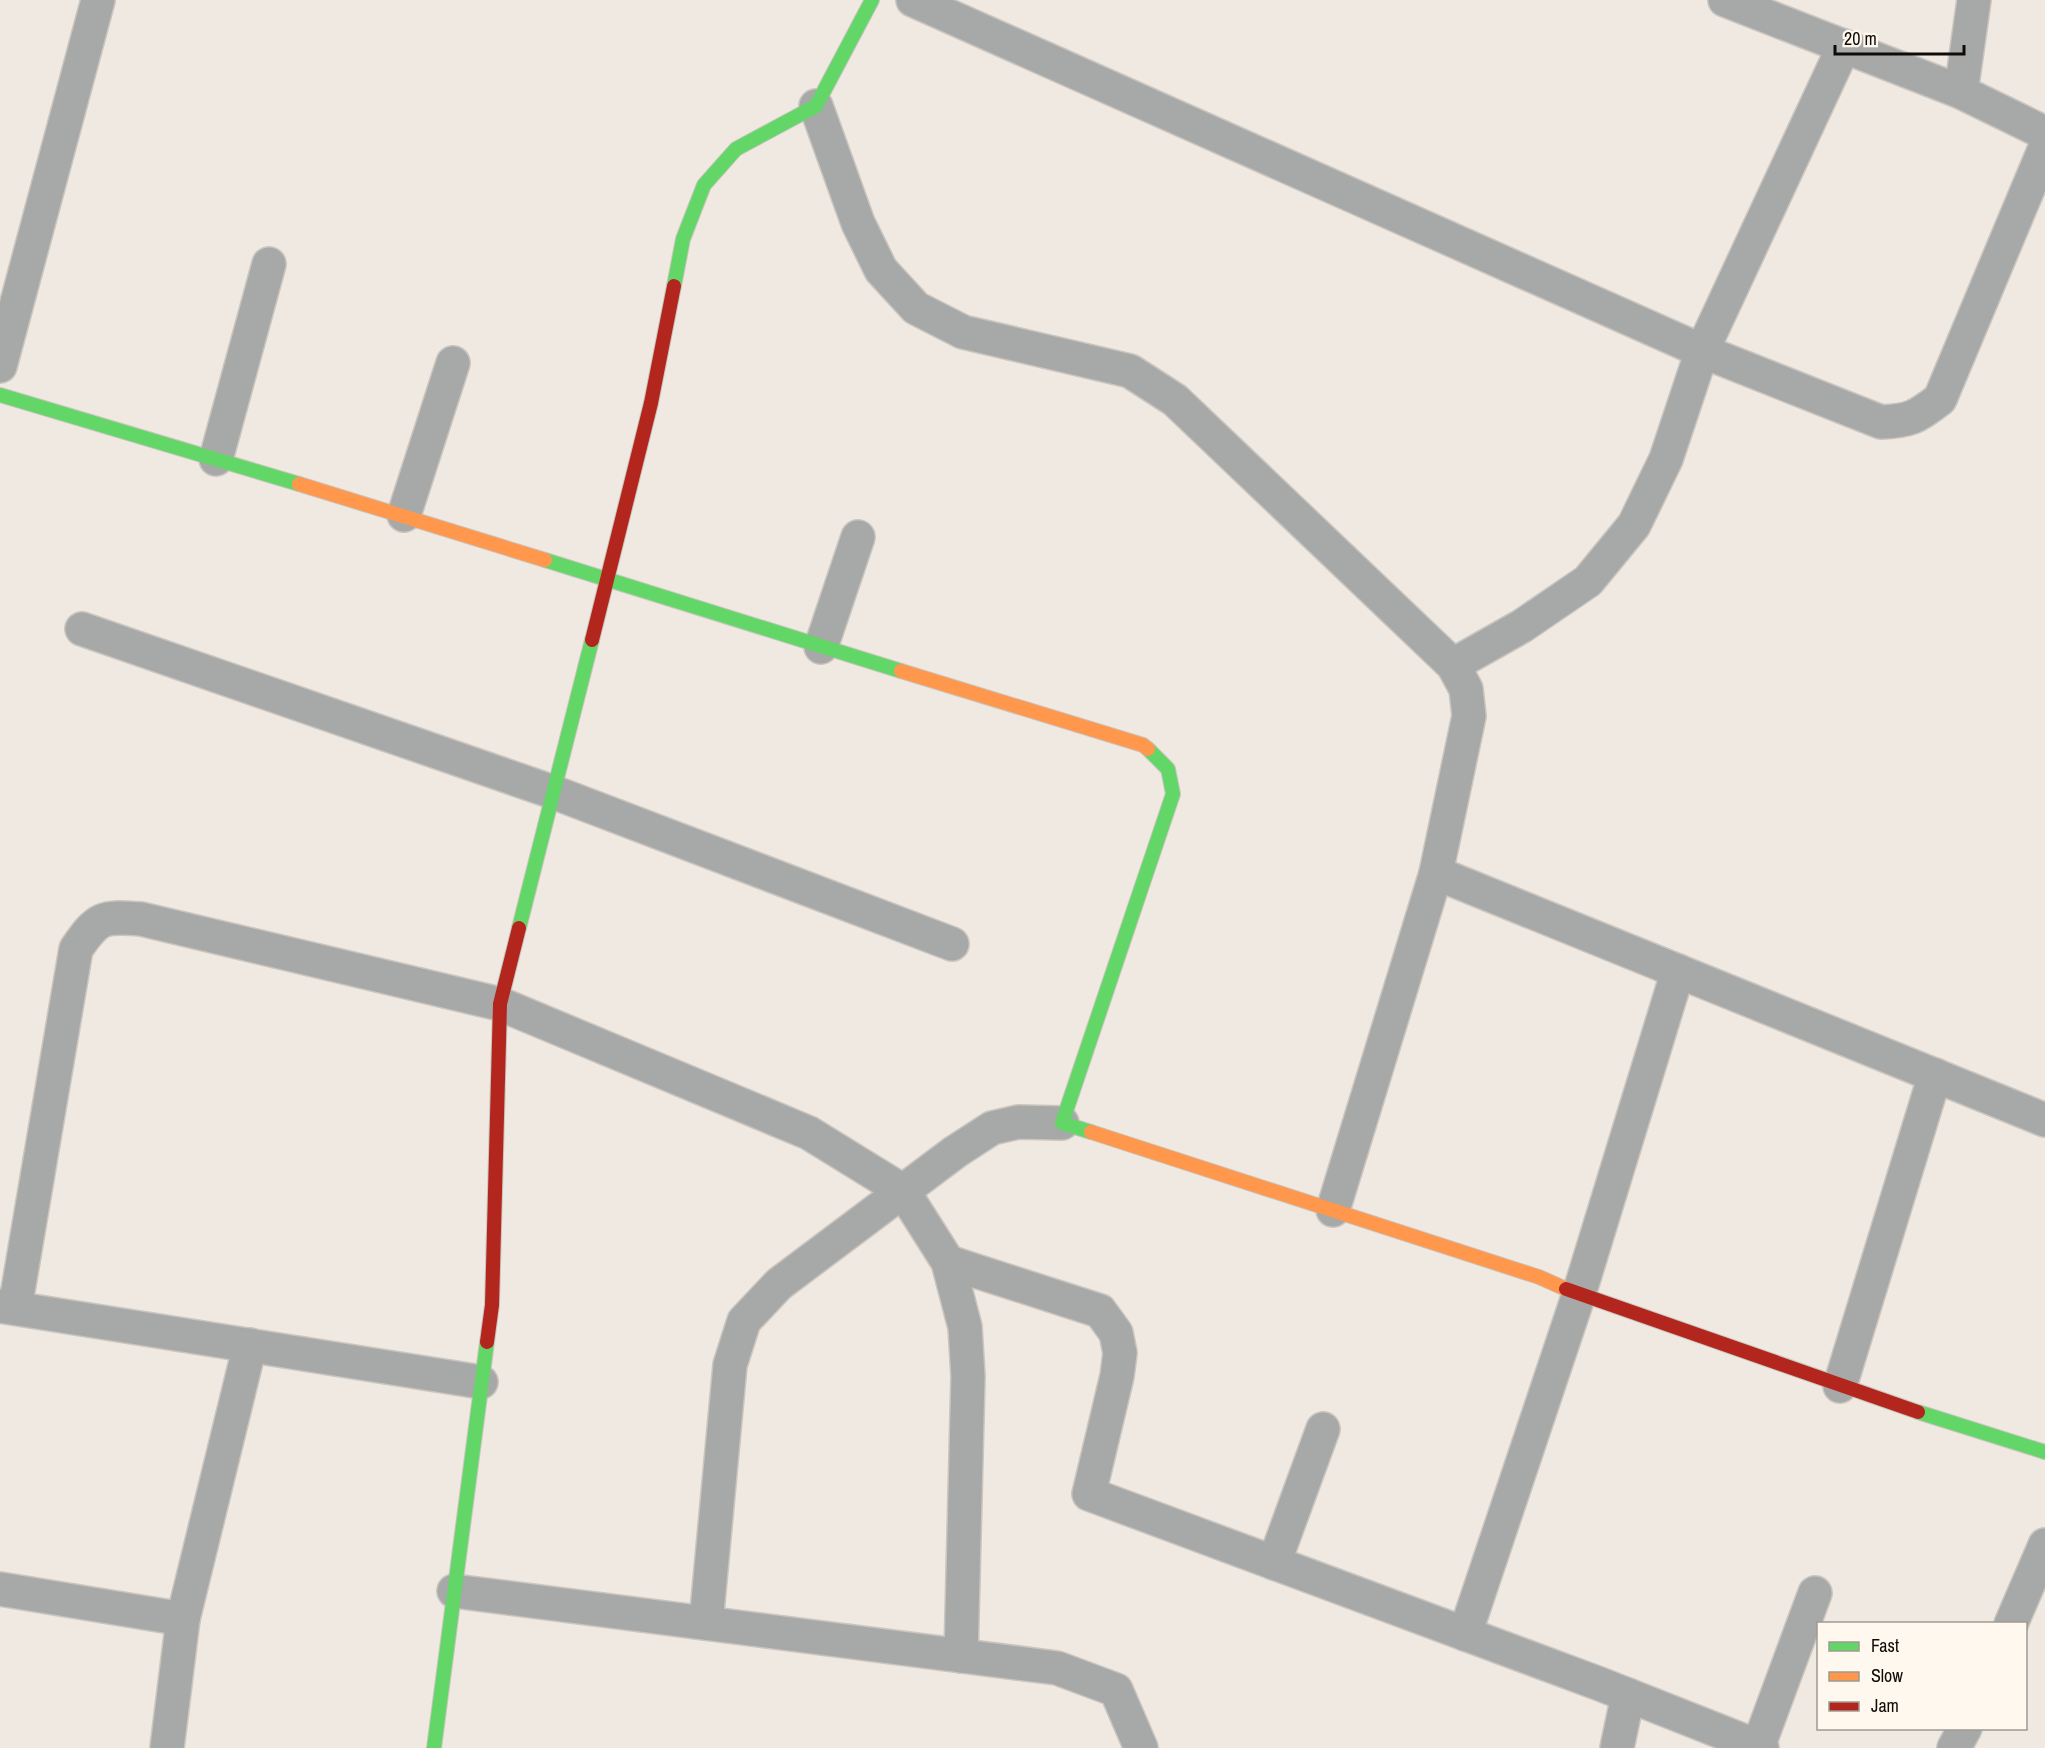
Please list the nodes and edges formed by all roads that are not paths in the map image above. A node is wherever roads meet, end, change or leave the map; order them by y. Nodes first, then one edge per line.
1 (98, 0) edge
2 (872, 0) edge
3 (914, 0) edge
4 (1725, 0) edge
5 (1974, 0) edge
6 (1844, 46) junction
7 (1961, 92) junction
8 (816, 106) junction
9 (2045, 133) edge
10 (2045, 148) edge
11 (269, 264) dead end
12 (1702, 351) junction
13 (453, 363) dead end
14 (0, 366) edge
15 (0, 395) edge
16 (216, 459) junction
17 (404, 515) junction
18 (858, 537) dead end
19 (607, 579) junction
20 (82, 629) dead end
21 (821, 647) junction
22 (1453, 664) junction
23 (553, 792) junction
24 (1436, 873) junction
25 (952, 944) dead end
26 (1678, 970) junction
27 (500, 1004) junction
28 (1935, 1075) junction
29 (2045, 1120) edge
30 (1062, 1123) junction
31 (903, 1191) junction
32 (1333, 1210) junction
33 (948, 1262) junction
34 (1579, 1294) junction
35 (8, 1307) edge
36 (250, 1345) junction
37 (482, 1382) junction
38 (1840, 1386) junction
39 (1323, 1429) dead end
40 (2045, 1452) edge
41 (2045, 1545) edge
42 (1274, 1563) junction
43 (0, 1589) edge
44 (454, 1591) junction
45 (1815, 1593) dead end
46 (183, 1619) junction
47 (2011, 1622) edge
48 (706, 1623) junction
49 (1466, 1634) junction
50 (961, 1656) junction
51 (1628, 1695) junction
52 (1964, 1730) edge
53 (1760, 1747) edge
54 (167, 1748) edge
55 (434, 1748) edge
56 (1141, 1748) edge
57 (1617, 1748) edge
58 (1954, 1748) edge

1 - 14 street
2 - 8 street
3 - 12 street
4 - 6 street
5 - 7 street
6 - 7 street
6 - 12 street
7 - 9 street
8 - 19 street
8 - 22 street
10 - 12 street
11 - 16 street
12 - 22 street
13 - 17 street
15 - 16 street
16 - 17 street
17 - 19 street
18 - 21 street
19 - 21 street
19 - 23 street
20 - 23 street
21 - 30 street
22 - 24 street
23 - 25 street
23 - 27 street
24 - 26 street
24 - 32 street
26 - 28 street
26 - 34 street
27 - 31 street
27 - 35 street
27 - 37 street
28 - 29 street
28 - 38 street
30 - 31 street
30 - 32 street
31 - 33 street
31 - 48 street
32 - 34 street
33 - 42 street
33 - 50 street
34 - 38 street
34 - 49 street
35 - 36 street
36 - 37 street
36 - 46 street
37 - 44 street
38 - 40 street
39 - 42 street
41 - 47 street
42 - 49 street
43 - 46 street
44 - 48 street
44 - 55 street
45 - 53 street
46 - 54 street
48 - 50 street
49 - 51 street
50 - 56 street
51 - 53 street
51 - 57 street
52 - 58 street

